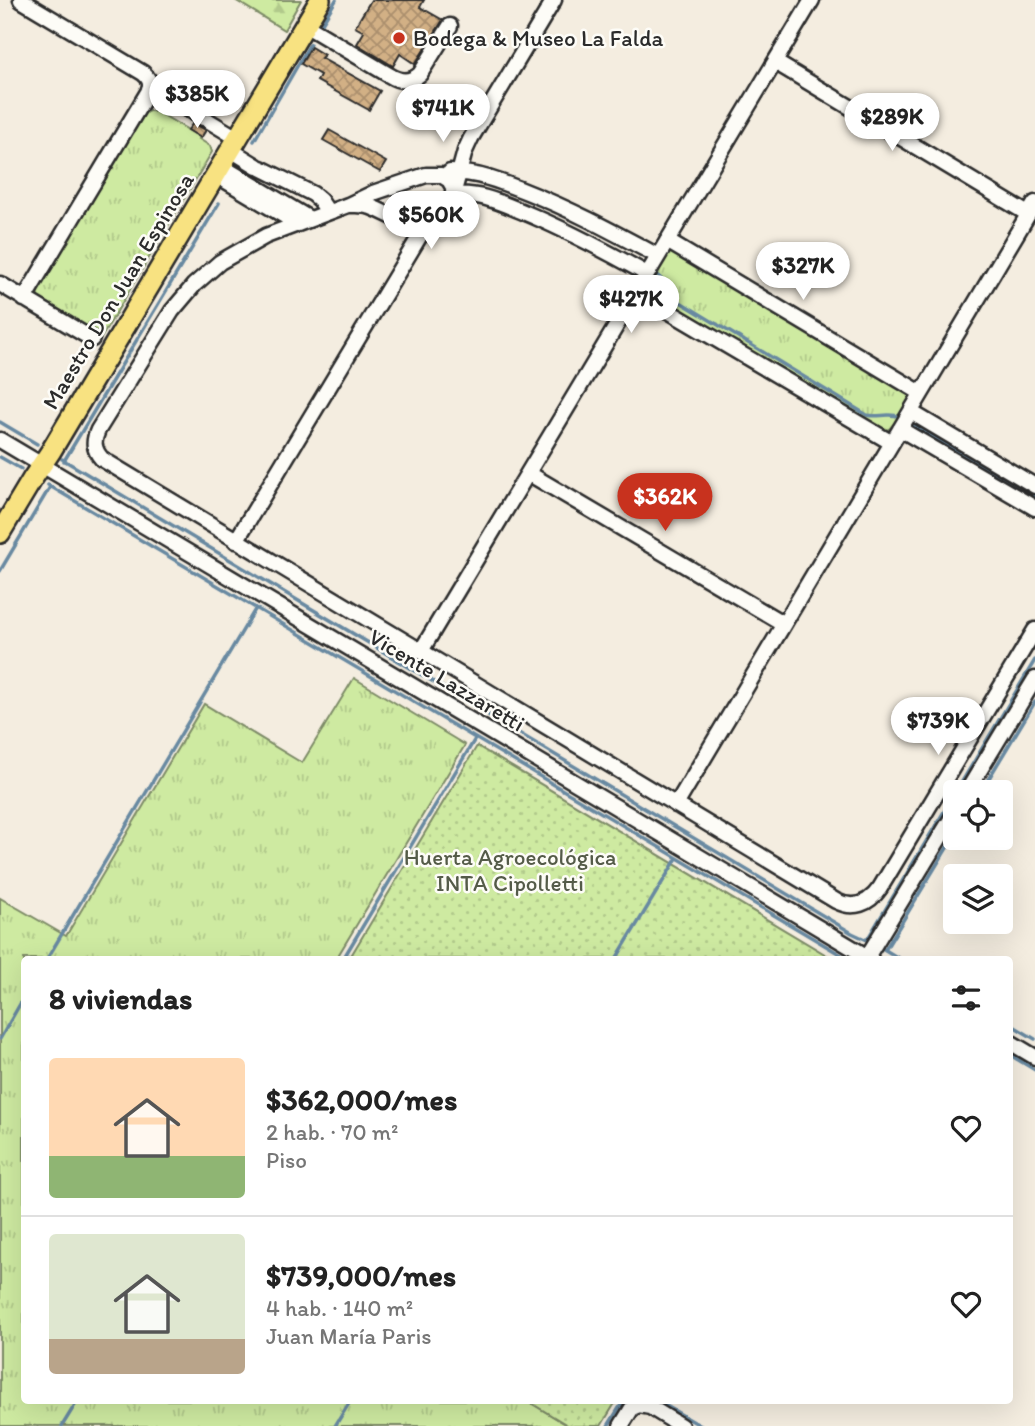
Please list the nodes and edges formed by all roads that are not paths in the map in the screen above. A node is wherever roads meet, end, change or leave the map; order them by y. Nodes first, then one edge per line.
1 (21, 0) edge
2 (320, 0) edge
3 (555, 0) edge
4 (812, 0) edge
5 (305, 25) junction
6 (450, 26) dead end
7 (775, 62) junction
8 (149, 89) junction
9 (474, 133) junction
10 (226, 157) junction
11 (459, 173) junction
12 (432, 174) junction
13 (453, 195) junction
14 (348, 205) junction
15 (1032, 208) edge
16 (328, 212) junction
17 (436, 217) junction
18 (393, 218) junction
19 (304, 221) junction
20 (667, 241) junction
21 (657, 257) junction
22 (401, 266) junction
23 (647, 274) junction
24 (0, 284) edge
25 (636, 292) junction
26 (24, 299) junction
27 (92, 339) dead end
28 (922, 393) junction
29 (911, 412) junction
30 (900, 429) junction
31 (0, 440) edge
32 (892, 443) junction
33 (42, 465) junction
34 (528, 472) junction
35 (1035, 486) edge
36 (1035, 508) edge
37 (0, 533) edge
38 (236, 541) junction
39 (784, 624) junction
40 (1035, 630) edge
41 (421, 651) junction
42 (1035, 679) edge
43 (974, 780) edge
44 (676, 805) junction
45 (943, 833) edge
46 (866, 956) edge
47 (870, 956) edge
48 (1013, 1044) edge
49 (1035, 1057) edge
50 (621, 1426) edge
51 (681, 1426) edge

1 - 8 street
2 - 5 main road, Maestro Don Juan Espinosa
3 - 9 street
4 - 7 street
5 - 6 street
5 - 10 main road, Maestro Don Juan Espinosa
7 - 15 street
7 - 20 street
8 - 10 street
8 - 26 street
9 - 11 street
9 - 12 street
10 - 16 street
10 - 19 street
10 - 33 main road, Maestro Don Juan Espinosa
11 - 12 street
11 - 13 street
11 - 21 street
12 - 13 street
12 - 14 street
13 - 17 street
13 - 23 street
14 - 16 street
14 - 18 street
15 - 28 street
16 - 19 street
17 - 18 street
17 - 22 street
18 - 22 street
19 - 38 street
20 - 21 street
20 - 28 street
21 - 23 street
22 - 38 street
23 - 25 street
24 - 26 street
25 - 32 street
25 - 34 street
26 - 27 street
28 - 29 street
29 - 30 street
29 - 35 street
30 - 32 street
30 - 36 street
31 - 33 street, Vicente Lazzaretti
32 - 39 street
33 - 37 main road, Maestro Don Juan Espinosa
33 - 46 street, Vicente Lazzaretti
34 - 39 street
34 - 41 street
38 - 41 street
39 - 44 street
40 - 44 street
41 - 44 street
42 - 43 street
45 - 47 street
48 - 49 street
50 - 51 street

